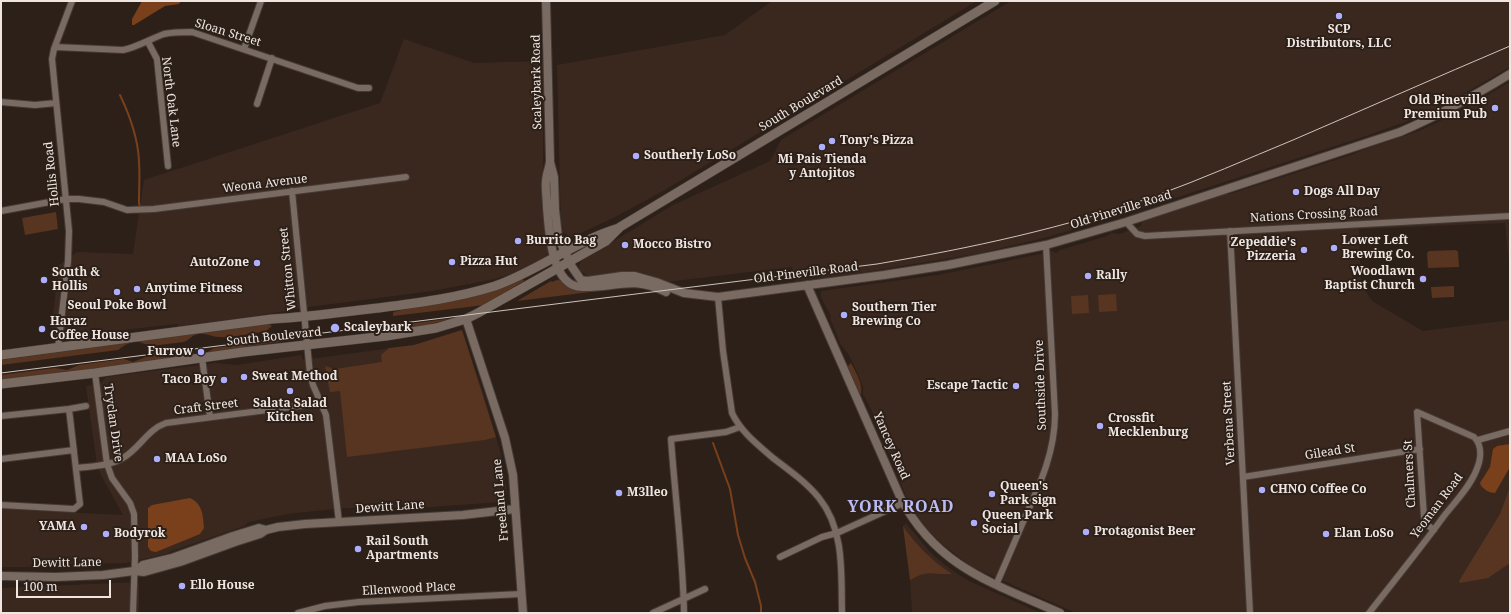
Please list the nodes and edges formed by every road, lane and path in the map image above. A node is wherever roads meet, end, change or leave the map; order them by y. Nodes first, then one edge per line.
1 (72, 1) edge
2 (260, 1) edge
3 (546, 1) edge
4 (995, 1) edge
5 (148, 42) junction
6 (55, 47) junction
7 (244, 49) junction
8 (272, 58) junction
9 (1510, 74) edge
10 (369, 88) dead end
11 (1, 102) edge
12 (56, 103) junction
13 (257, 104) dead end
14 (550, 162) junction
15 (168, 166) dead end
16 (406, 177) dead end
17 (292, 191) junction
18 (66, 199) junction
19 (1, 211) edge
20 (1510, 216) edge
21 (1126, 222) junction
22 (620, 227) junction
23 (1230, 231) junction
24 (1046, 245) junction
25 (565, 252) junction
26 (554, 258) junction
27 (569, 262) junction
28 (558, 268) junction
29 (807, 285) junction
30 (718, 297) junction
31 (304, 317) junction
32 (466, 319) junction
33 (307, 345) junction
34 (58, 348) junction
35 (1, 355) edge
36 (202, 358) junction
37 (95, 373) junction
38 (1, 384) edge
39 (322, 403) junction
40 (86, 406) dead end
41 (69, 409) junction
42 (1, 416) edge
43 (210, 417) junction
44 (740, 427) junction
45 (1510, 431) edge
46 (1478, 440) junction
47 (1420, 449) junction
48 (74, 450) junction
49 (1, 459) edge
50 (107, 464) junction
51 (77, 468) junction
52 (1242, 477) junction
53 (903, 503) junction
54 (1, 505) edge
55 (515, 509) junction
56 (339, 522) junction
57 (1434, 530) junction
58 (837, 533) junction
59 (780, 557) dead end
60 (134, 571) junction
61 (1, 576) edge
62 (996, 585) junction
63 (705, 589) dead end
64 (521, 594) junction
65 (684, 600) junction
66 (325, 606) junction
67 (134, 613) edge
68 (298, 613) edge
69 (328, 613) edge
70 (523, 613) edge
71 (653, 613) edge
72 (684, 613) edge
73 (842, 613) edge
74 (1060, 613) edge
75 (1250, 613) edge
76 (1369, 613) edge

1 - 6 street, Hollis Road
2 - 7 street
3 - 14 street, Scaleybark Road
4 - 22 main road, South Boulevard
5 - 6 street, Sloan Street
5 - 7 street, Sloan Street
5 - 15 street, North Oak Lane
6 - 12 street, Hollis Road
7 - 8 street, Sloan Street
8 - 10 street, Sloan Street
8 - 13 street
9 - 21 street, Old Pineville Road
11 - 12 street
12 - 18 street, Hollis Road
14 - 25 street, Scaleybark Road
14 - 26 street, Scaleybark Road
16 - 17 street, Weona Avenue
17 - 18 street, Weona Avenue
17 - 31 street, Whitton Street
18 - 19 street
18 - 34 street, Hollis Road
20 - 23 street, Nations Crossing Road
21 - 23 street, Nations Crossing Road
21 - 24 street, Old Pineville Road
22 - 25 main road, South Boulevard
22 - 27 main road, South Boulevard
23 - 52 street, Verbena Street
24 - 29 street, Old Pineville Road
24 - 62 street, Southside Drive
25 - 26 main road, South Boulevard
25 - 27 street, Scaleybark Road
26 - 28 street, Scaleybark Road
26 - 31 main road, South Boulevard
27 - 28 main road, South Boulevard
27 - 30 street, Old Pineville Road
28 - 30 street, Old Pineville Road
28 - 32 main road, South Boulevard
29 - 30 street, Old Pineville Road
29 - 53 street, Yancey Road
30 - 44 street
31 - 33 street, Whitton Street
31 - 34 main road, South Boulevard
32 - 33 main road, South Boulevard
32 - 55 street, Freeland Lane
33 - 36 main road, South Boulevard
33 - 39 street, Whitton Street
34 - 35 main road, South Boulevard
36 - 37 main road, South Boulevard
36 - 43 street
37 - 38 main road, South Boulevard
37 - 50 street, Tryclan Drive
39 - 43 street, Craft Street
39 - 56 street, Whitton Street
40 - 41 street
41 - 42 street
41 - 48 street
43 - 50 street, Craft Street
44 - 58 street
44 - 65 street
45 - 46 street
46 - 47 street, Chalmers St
46 - 57 street, Yeoman Road
47 - 52 street, Gilead St
47 - 57 street, Chalmers St
48 - 49 street
48 - 51 street
50 - 51 street, Craft Street
50 - 60 street, Tryclan Drive
51 - 54 street
52 - 75 street, Verbena Street
53 - 58 street
53 - 62 street, Yancey Road
55 - 56 street, Dewitt Lane
55 - 64 street, Freeland Lane
56 - 60 street, Dewitt Lane
57 - 76 street, Yeoman Road
58 - 59 street
58 - 73 street
60 - 61 street, Dewitt Lane
60 - 67 street, Tryclan Drive
62 - 74 street, Yancey Road
63 - 65 street
64 - 66 street, Ellenwood Place
64 - 70 street, Freeland Lane
65 - 71 street
65 - 72 street
66 - 68 street, Ellenwood Place
66 - 69 street

